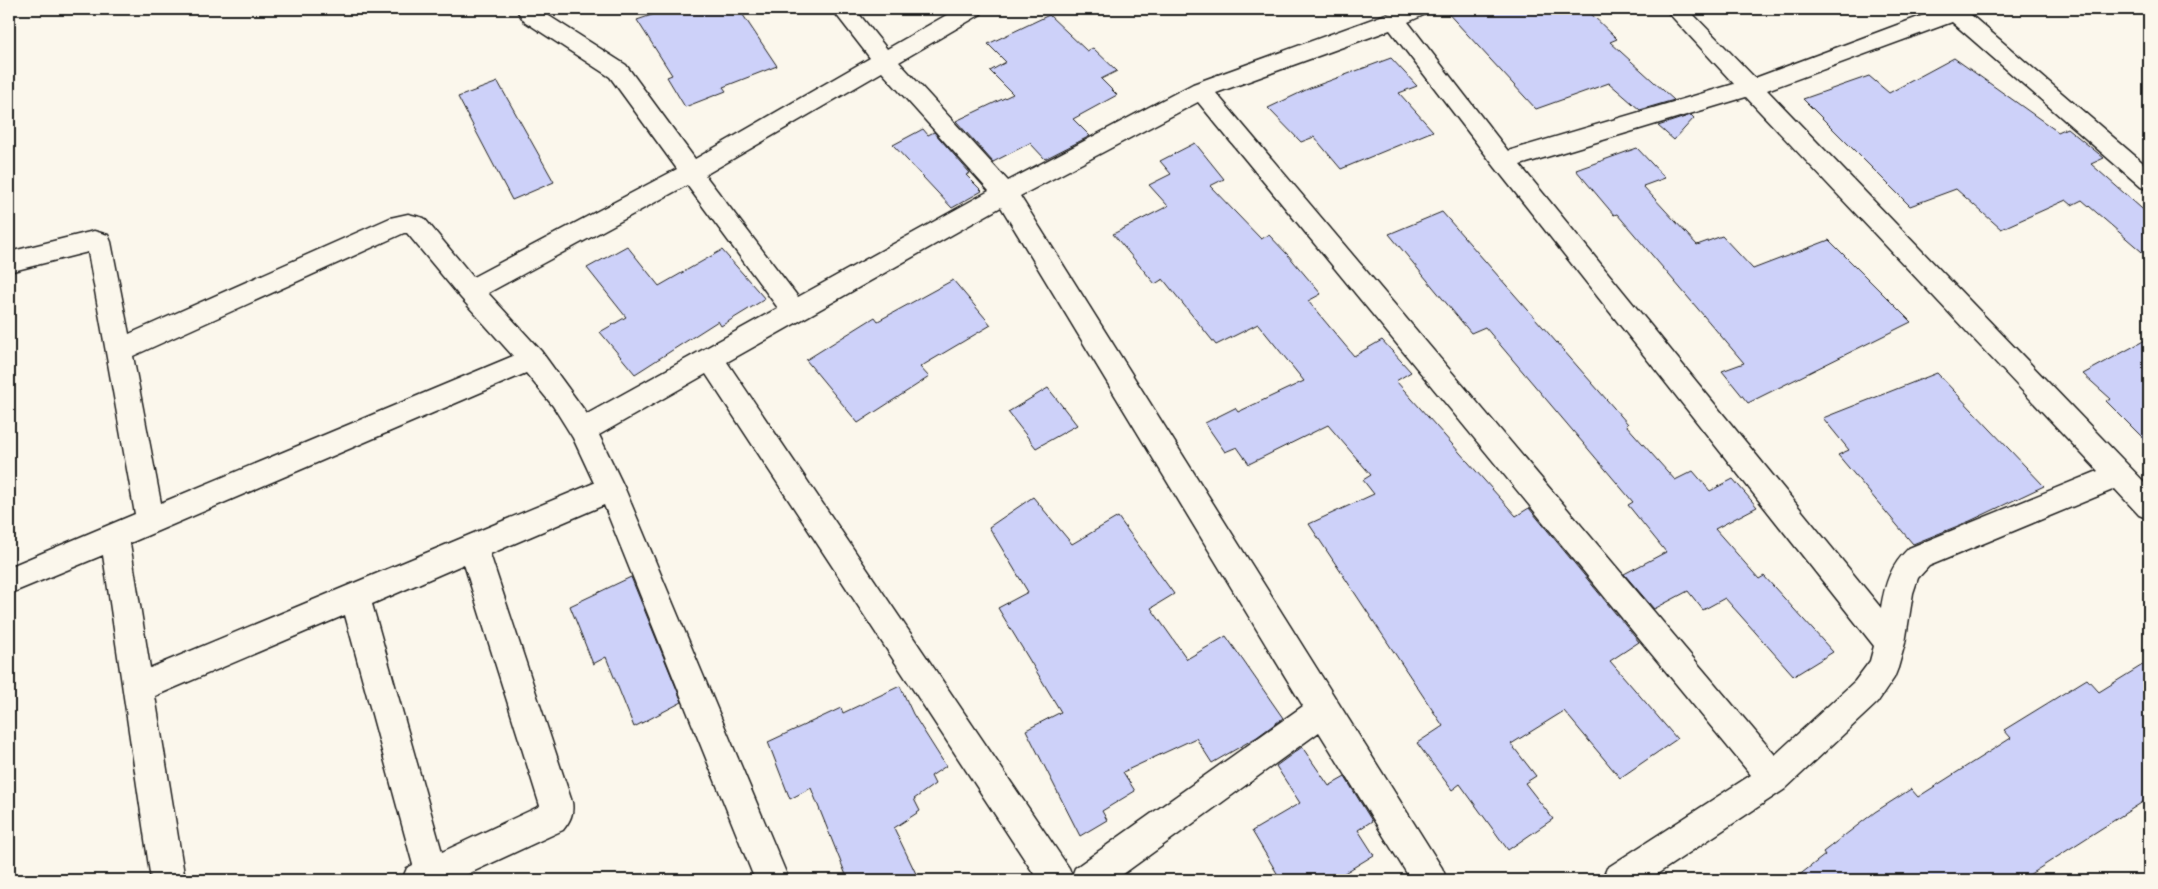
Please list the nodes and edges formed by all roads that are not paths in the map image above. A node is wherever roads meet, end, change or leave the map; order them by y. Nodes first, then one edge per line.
1 (527, 9) edge
2 (843, 9) edge
3 (974, 9) edge
4 (1418, 9) edge
5 (1676, 9) edge
6 (1957, 10) edge
7 (1394, 20) junction
8 (885, 61) junction
9 (1750, 88) junction
10 (1201, 90) junction
11 (1503, 161) junction
12 (691, 172) junction
13 (2149, 181) edge
14 (1005, 193) junction
15 (9, 262) edge
16 (470, 291) junction
17 (795, 312) junction
18 (119, 350) junction
19 (710, 358) junction
20 (532, 359) junction
21 (583, 430) junction
22 (2119, 474) junction
23 (610, 489) junction
24 (2149, 506) edge
25 (150, 521) junction
26 (114, 538) junction
27 (473, 547) junction
28 (9, 581) edge
29 (355, 596) junction
30 (1890, 643) junction
31 (138, 688) junction
32 (1323, 710) junction
33 (1774, 778) junction
34 (426, 877) edge
35 (168, 880) edge
36 (772, 880) edge
37 (1056, 880) edge
38 (1087, 880) edge
39 (1430, 880) edge
40 (1619, 880) edge

1 - 12 street
2 - 8 street
3 - 8 street
4 - 7 street
5 - 9 street
6 - 9 street
6 - 13 street
7 - 10 street
7 - 11 street
8 - 12 street
8 - 14 street
9 - 11 street
9 - 22 street
10 - 14 street
10 - 33 street
11 - 30 street
12 - 16 street
12 - 17 street
14 - 17 street
14 - 32 street
15 - 18 street
16 - 18 street
16 - 20 street
17 - 19 street
18 - 25 street
19 - 21 street
19 - 37 street
20 - 21 street
20 - 25 street
21 - 23 street
22 - 24 street
22 - 30 street
23 - 27 street
23 - 36 street
25 - 26 street
26 - 28 street
26 - 31 street
27 - 29 street
27 - 34 street
29 - 31 street
29 - 34 street
30 - 33 street
31 - 35 street
32 - 38 street
32 - 39 street
33 - 40 street

